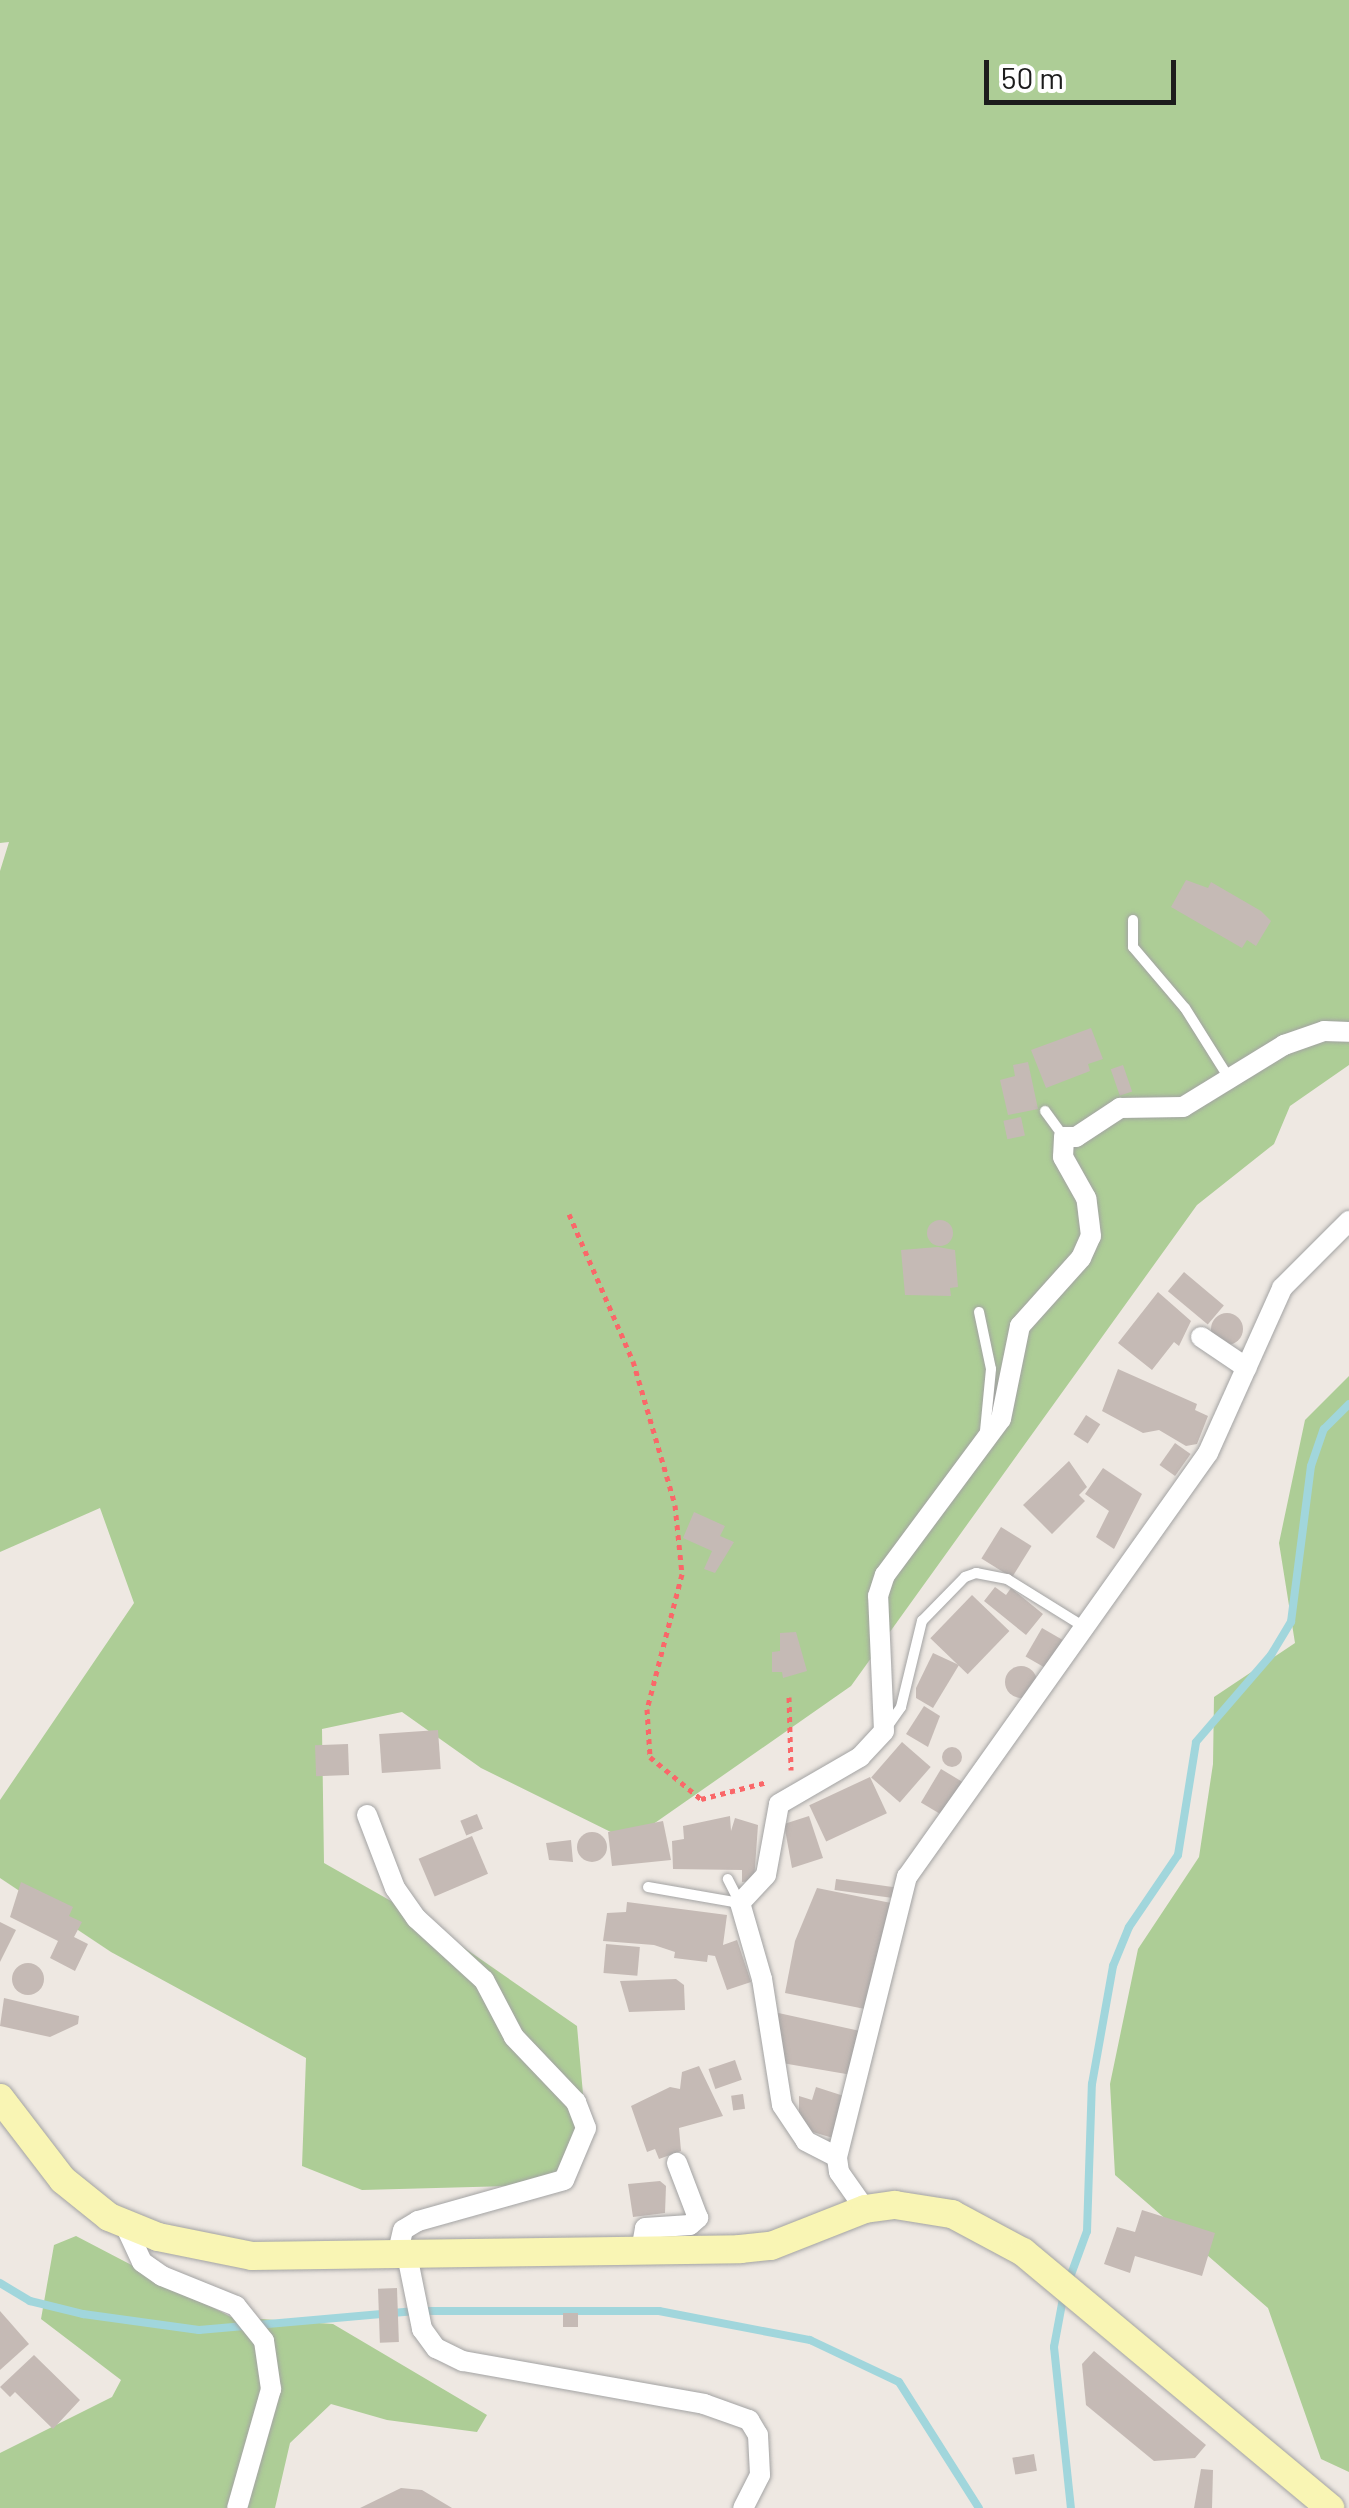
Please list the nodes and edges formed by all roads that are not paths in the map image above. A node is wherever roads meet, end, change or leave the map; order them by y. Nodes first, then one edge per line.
1 (1133, 920) dead end
2 (1349, 1032) edge
3 (1227, 1076) junction
4 (1045, 1111) dead end
5 (1064, 1137) junction
6 (1349, 1222) edge
7 (979, 1312) dead end
8 (1200, 1337) dead end
9 (1247, 1368) junction
10 (978, 1446) junction
11 (1084, 1627) junction
12 (884, 1731) junction
13 (367, 1816) dead end
14 (728, 1879) dead end
15 (648, 1886) dead end
16 (740, 1903) junction
17 (0, 2098) edge
18 (837, 2157) junction
19 (677, 2164) dead end
20 (865, 2209) junction
21 (124, 2223) junction
22 (641, 2251) junction
23 (402, 2255) junction
24 (238, 2508) edge
25 (743, 2508) edge
26 (1330, 2508) edge

1 - 3 lane
2 - 3 street
3 - 5 street
4 - 5 lane
5 - 10 street
6 - 9 street
7 - 10 lane
8 - 9 street
9 - 11 street
10 - 12 street
11 - 12 lane
11 - 18 street
12 - 16 street
13 - 23 street
14 - 16 lane
15 - 16 lane
16 - 18 street
17 - 21 street
18 - 20 street
19 - 22 street
20 - 22 street
20 - 26 street
21 - 23 street
21 - 24 street
22 - 23 street
23 - 25 street

